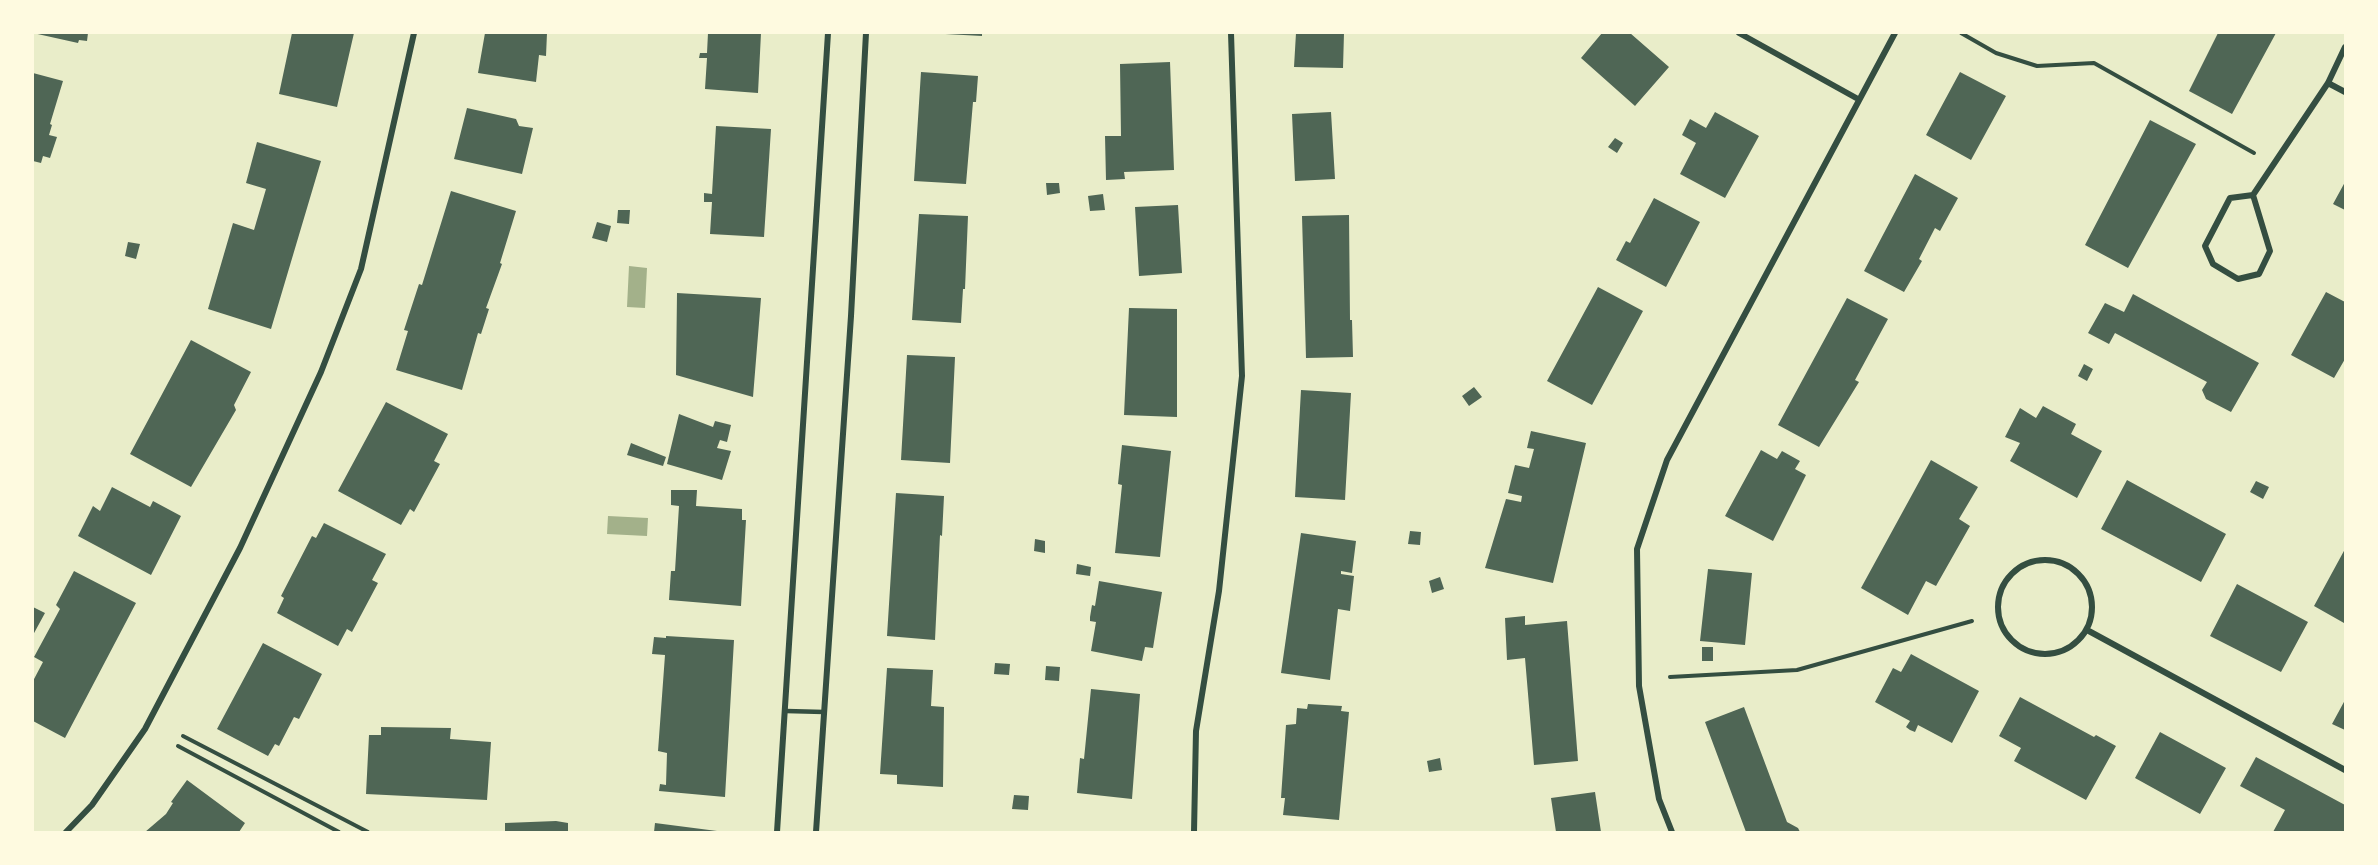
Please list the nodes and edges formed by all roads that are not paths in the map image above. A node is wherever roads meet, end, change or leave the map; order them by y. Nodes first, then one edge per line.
1 (414, 33) edge
2 (828, 33) edge
3 (866, 33) edge
4 (1231, 33) edge
5 (1739, 33) edge
6 (1894, 33) edge
7 (2345, 47) edge
8 (2328, 83) junction
9 (2345, 92) edge
10 (1858, 99) junction
11 (2253, 195) junction
12 (2087, 630) junction
13 (786, 711) junction
14 (824, 712) junction
15 (2345, 770) edge
16 (66, 832) edge
17 (777, 832) edge
18 (816, 832) edge
19 (1194, 832) edge
20 (1672, 832) edge

1 - 16 street
2 - 13 street
3 - 14 street
4 - 19 street
5 - 10 street
6 - 10 street
7 - 8 street
8 - 9 street
8 - 11 street
10 - 20 street
11 - 11 street
12 - 12 street
12 - 15 street
13 - 14 lane
13 - 17 street
14 - 18 street

